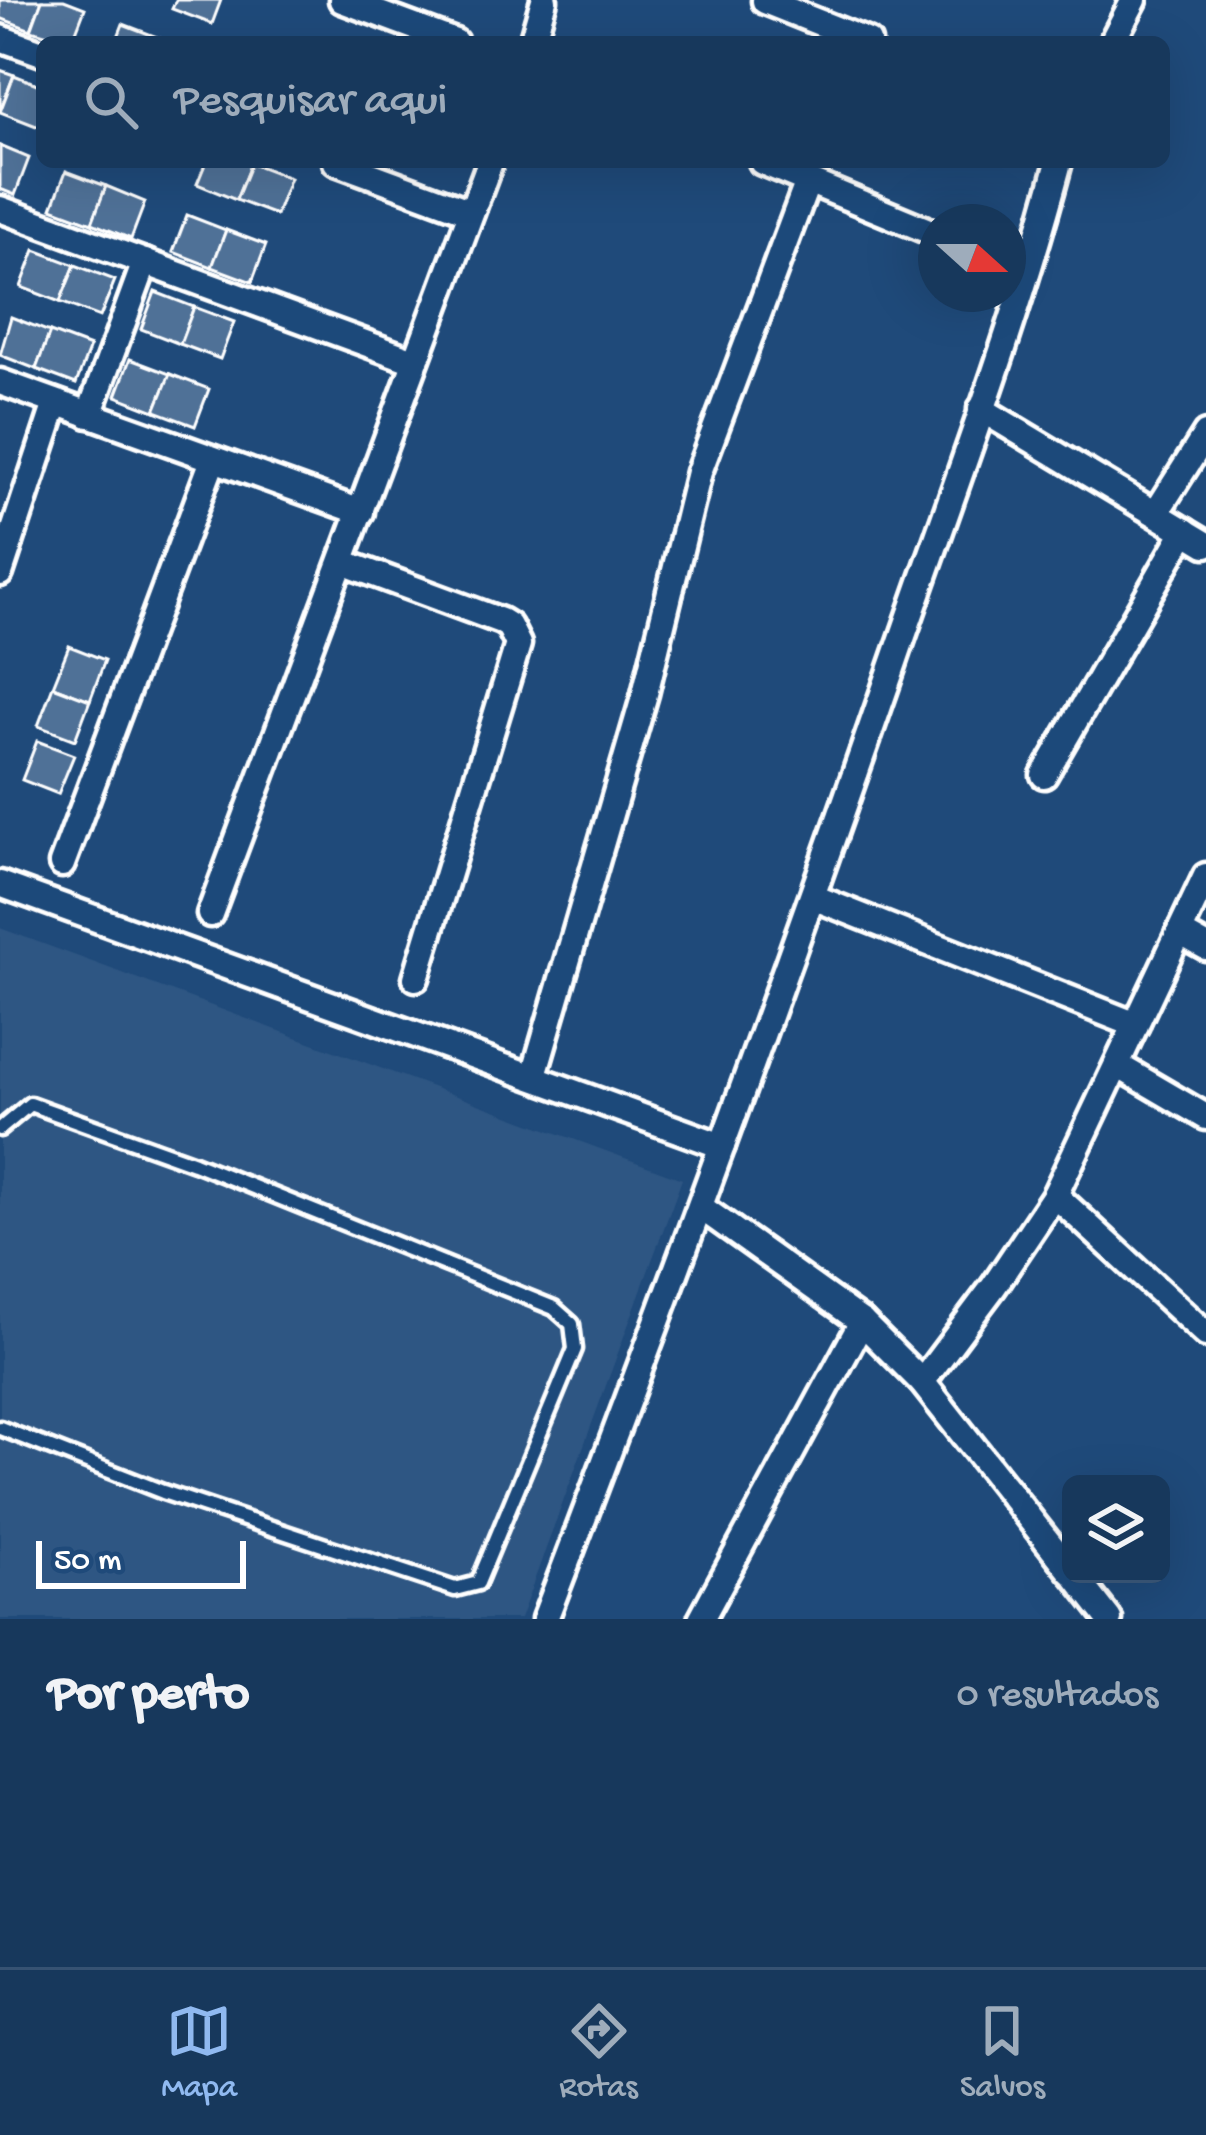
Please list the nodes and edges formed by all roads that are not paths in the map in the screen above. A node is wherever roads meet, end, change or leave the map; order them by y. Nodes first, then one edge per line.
1 (342, 0) edge
2 (544, 0) edge
3 (1134, 0) edge
4 (765, 1) edge
5 (439, 36) edge
6 (534, 36) edge
7 (853, 36) edge
8 (1115, 36) edge
9 (0, 38) edge
10 (36, 51) edge
11 (352, 168) edge
12 (488, 168) edge
13 (777, 168) edge
14 (1057, 168) edge
15 (808, 181) junction
16 (0, 209) edge
17 (471, 212) junction
18 (918, 227) edge
19 (1026, 249) edge
20 (145, 262) junction
21 (1007, 312) edge
22 (414, 361) junction
23 (0, 382) edge
24 (56, 403) junction
25 (981, 409) junction
26 (89, 415) junction
27 (1206, 434) edge
28 (213, 460) junction
29 (361, 512) junction
30 (1156, 513) junction
31 (1196, 538) edge
32 (342, 562) junction
33 (0, 573) edge
34 (1044, 775) dead end
35 (62, 864) dead end
36 (1206, 876) edge
37 (0, 884) edge
38 (812, 898) junction
39 (210, 914) dead end
40 (1180, 932) junction
41 (1206, 947) edge
42 (416, 978) dead end
43 (1136, 1024) junction
44 (1117, 1065) junction
45 (534, 1075) junction
46 (1206, 1117) edge
47 (3, 1120) edge
48 (722, 1146) junction
49 (1054, 1195) junction
50 (702, 1208) junction
51 (862, 1322) junction
52 (1206, 1334) edge
53 (922, 1382) junction
54 (0, 1428) edge
55 (1062, 1559) edge
56 (1081, 1583) edge
57 (545, 1619) edge
58 (701, 1619) edge
59 (1109, 1619) edge

1 - 5 street
2 - 6 street
3 - 8 street
4 - 7 street
9 - 10 street
11 - 17 street
12 - 17 street
13 - 15 street
14 - 19 street
15 - 18 street
15 - 45 street
16 - 20 street
17 - 22 street
20 - 22 street
20 - 26 street
21 - 25 street
22 - 29 street
23 - 24 street
24 - 26 street
24 - 33 street
25 - 30 street
25 - 38 street
26 - 28 street
27 - 30 street
28 - 29 street
28 - 35 street
29 - 32 street
30 - 31 street
31 - 34 street
32 - 39 street
32 - 42 street
36 - 40 street
37 - 45 street
38 - 43 street
38 - 48 street
40 - 41 street
40 - 43 street
43 - 44 street
44 - 46 street
44 - 49 street
45 - 48 street
47 - 54 lane
48 - 50 street
49 - 52 street
49 - 53 street
50 - 51 street
50 - 57 street
51 - 53 street
51 - 58 street
53 - 55 street
56 - 59 street

